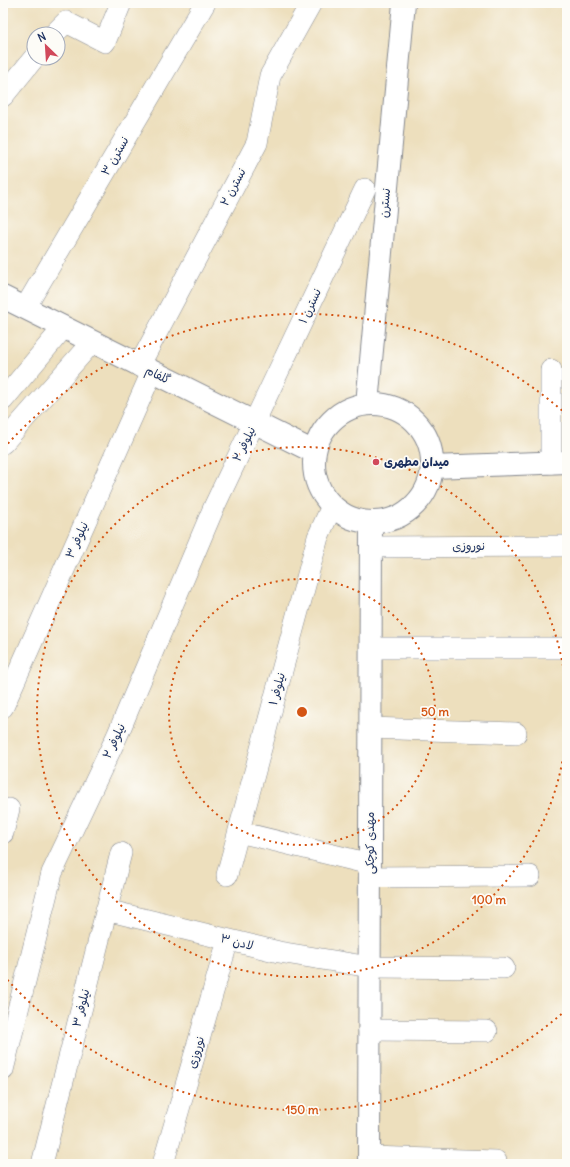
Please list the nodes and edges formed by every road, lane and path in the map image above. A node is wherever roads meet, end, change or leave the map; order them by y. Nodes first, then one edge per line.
1 (121, 3) edge
2 (205, 3) edge
3 (311, 3) edge
4 (404, 3) edge
5 (62, 26) edge
6 (27, 66) edge
7 (3, 96) edge
8 (365, 189) dead end
9 (3, 297) edge
10 (25, 308) junction
11 (62, 328) junction
12 (92, 342) junction
13 (145, 369) junction
14 (551, 370) dead end
15 (3, 400) edge
16 (367, 404) junction
17 (255, 422) junction
18 (3, 443) edge
19 (314, 452) junction
20 (559, 462) edge
21 (432, 467) junction
22 (332, 506) junction
23 (371, 522) junction
24 (567, 546) edge
25 (371, 547) junction
26 (371, 648) junction
27 (561, 648) dead end
28 (3, 707) edge
29 (370, 728) junction
30 (516, 733) dead end
31 (9, 809) dead end
32 (239, 832) junction
33 (3, 833) edge
34 (121, 853) dead end
35 (370, 871) junction
36 (227, 875) dead end
37 (530, 876) dead end
38 (106, 910) junction
39 (228, 940) junction
40 (370, 967) junction
41 (504, 968) dead end
42 (369, 1030) junction
43 (487, 1031) dead end
44 (3, 1070) edge
45 (369, 1161) edge
46 (42, 1164) edge
47 (163, 1164) edge
48 (496, 1164) edge

1 - 5 street
2 - 10 street, نسترن ۳
3 - 13 street, نسترن ۲
4 - 16 street, نسترن
6 - 7 street
8 - 17 street, نسترن ۱
9 - 10 street, گلفام
10 - 11 street, گلفام
11 - 12 street, گلفام
11 - 15 street
12 - 13 street, گلفام
12 - 18 street
13 - 17 street, گلفام
13 - 28 street, نیلوفر ۳
14 - 20 street
16 - 19 street
16 - 21 street
17 - 19 street, گلفام
17 - 44 street, نیلوفر ۲
19 - 22 street
20 - 21 street
21 - 23 street
22 - 23 street
22 - 32 street, نیلوفر ۱
23 - 25 street, مهدی کوچکی
24 - 25 street, نوروزی
25 - 26 street, مهدی کوچکی
26 - 27 street
26 - 29 street, مهدی کوچکی
29 - 30 street
29 - 35 street, مهدی کوچکی
31 - 33 street
32 - 35 street
32 - 36 street, نیلوفر ۱
34 - 38 street, نیلوفر ۳
35 - 37 street
35 - 40 street, مهدی کوچکی
38 - 39 street, لادن ۳
38 - 46 street, نیلوفر ۳
39 - 40 street, لادن ۳
39 - 47 street, نوروزی
40 - 41 street, لادن ۳
40 - 42 street, مهدی کوچکی
42 - 43 street
42 - 45 street, مهدی کوچکی
45 - 48 street

